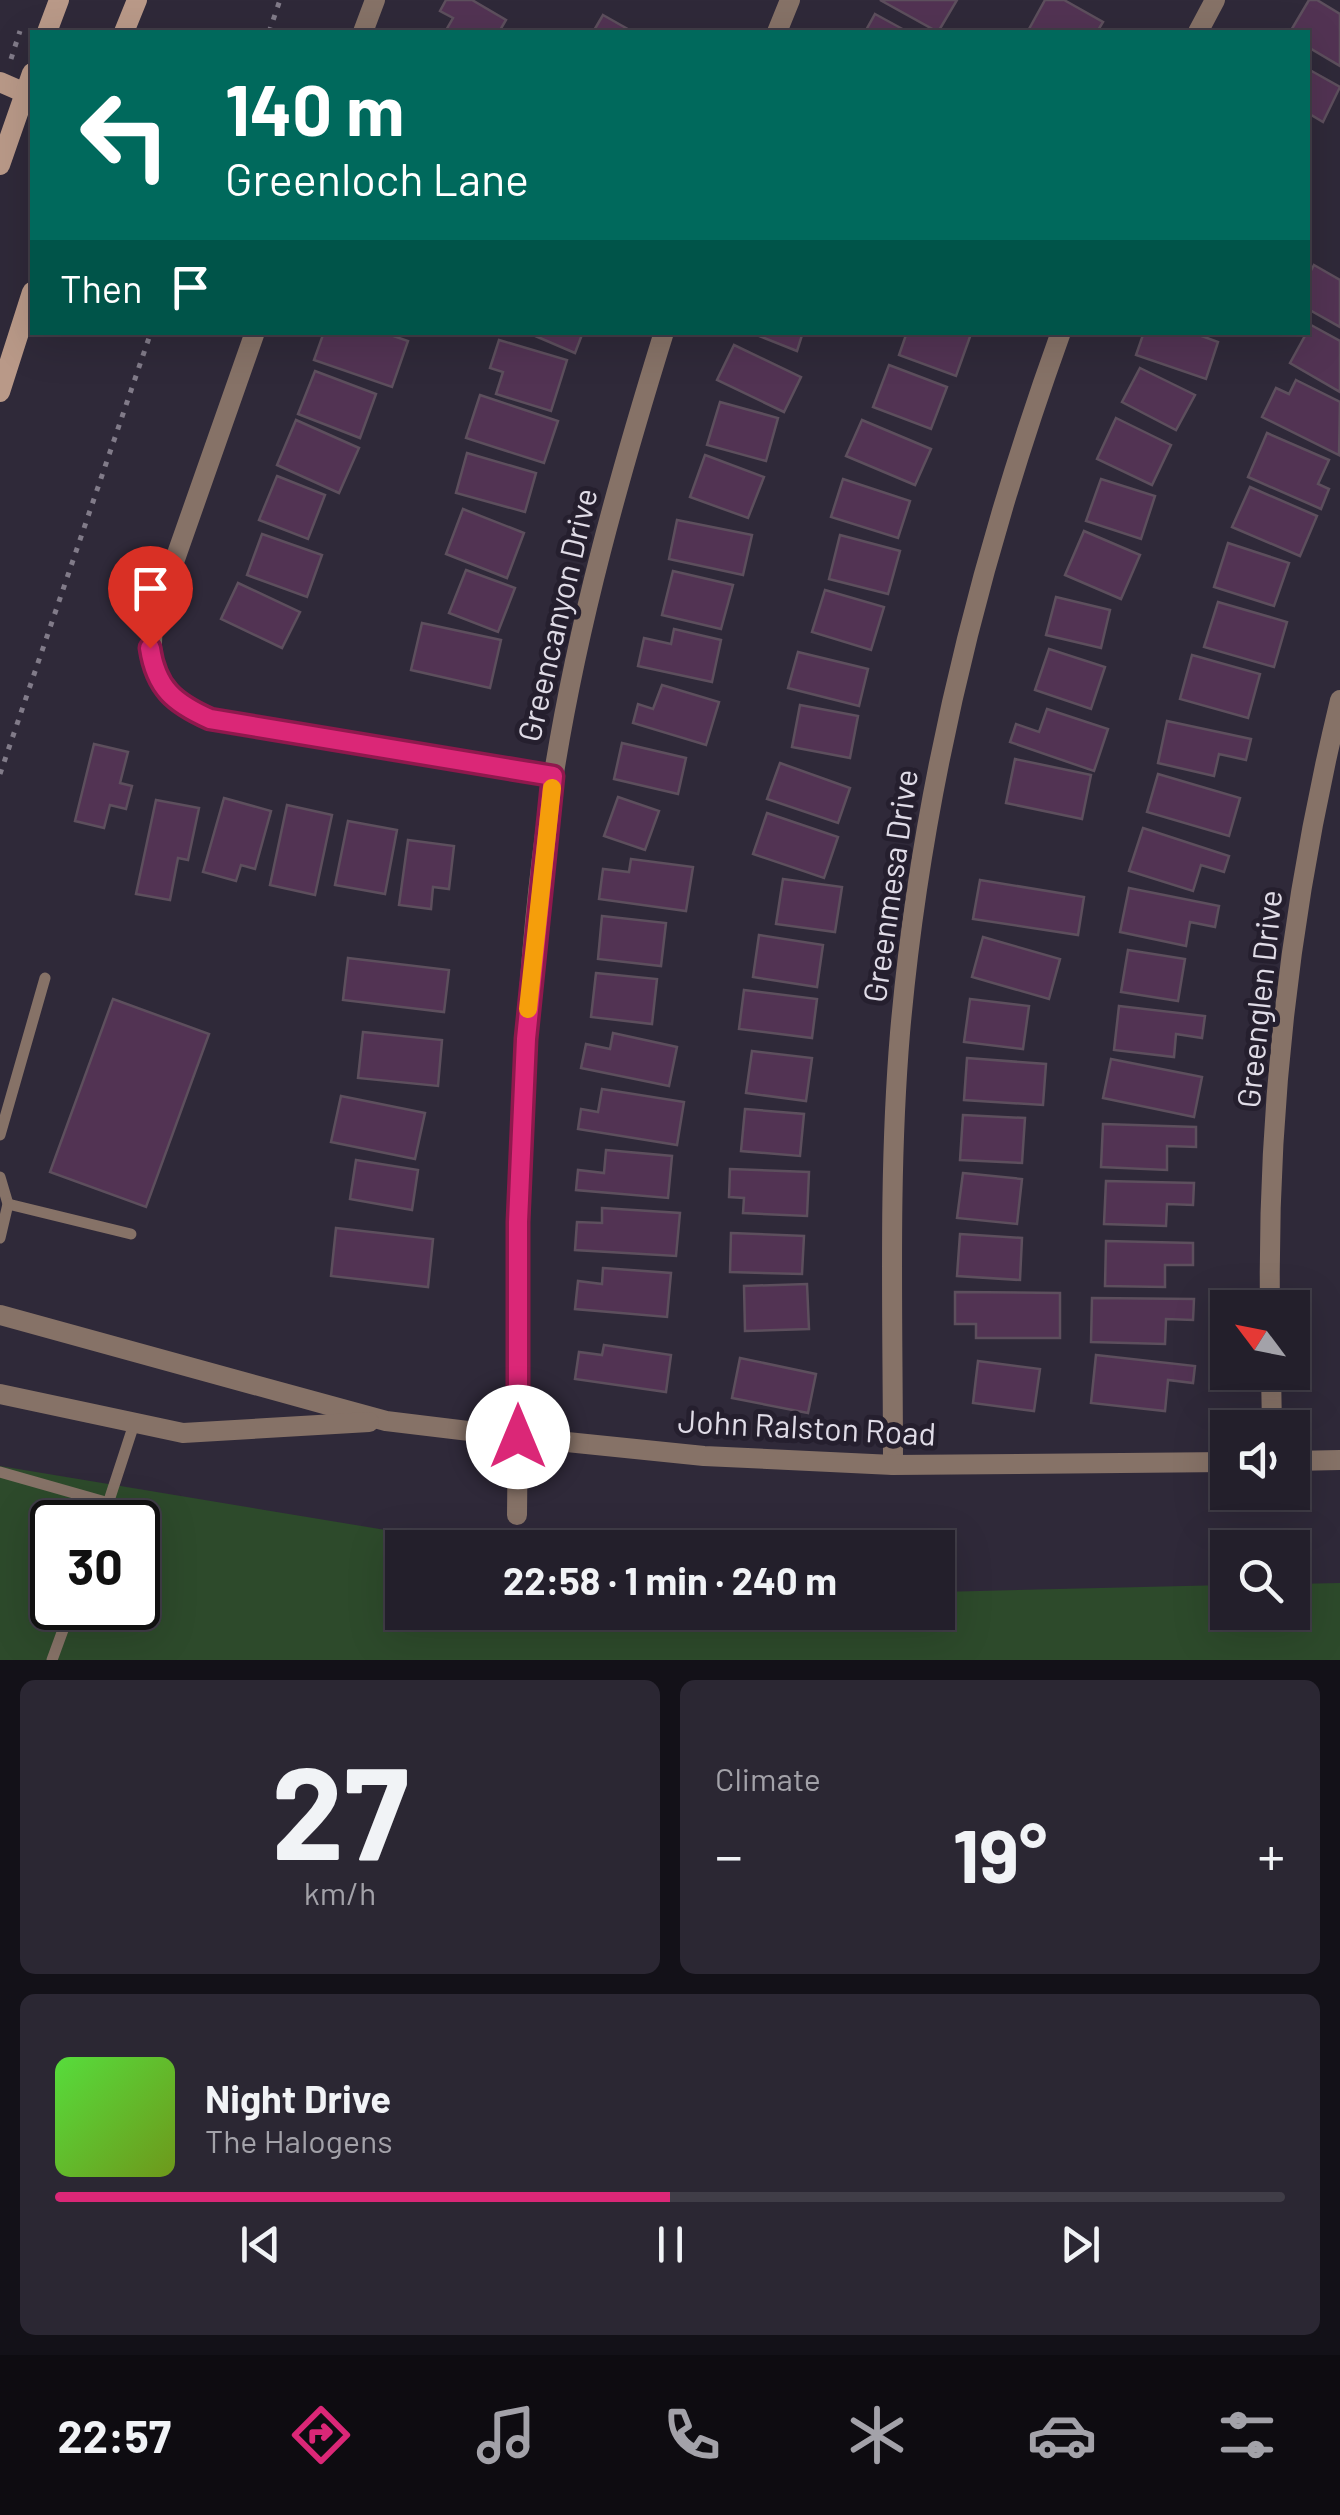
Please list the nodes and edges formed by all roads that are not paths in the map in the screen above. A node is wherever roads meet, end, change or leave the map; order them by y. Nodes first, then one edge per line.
1 (60, 0) edge
2 (137, 0) edge
3 (375, 0) edge
4 (790, 0) edge
5 (1215, 0) edge
6 (49, 30) edge
7 (125, 30) edge
8 (364, 30) edge
9 (778, 30) edge
10 (1199, 30) edge
11 (1, 82) edge
12 (30, 87) edge
13 (0, 165) edge
14 (30, 298) edge
15 (255, 335) edge
16 (663, 335) edge
17 (1060, 335) edge
18 (0, 392) edge
19 (1340, 700) edge
20 (553, 776) junction
21 (45, 978) dead end
22 (0, 1135) edge
23 (0, 1177) edge
24 (8, 1204) junction
25 (131, 1234) dead end
26 (0, 1238) edge
27 (1270, 1290) edge
28 (0, 1314) edge
29 (0, 1394) edge
30 (386, 1421) junction
31 (134, 1424) junction
32 (518, 1437) junction
33 (1340, 1460) edge
34 (1310, 1461) edge
35 (1210, 1462) edge
36 (893, 1465) junction
37 (0, 1472) edge
38 (98, 1500) edge
39 (109, 1500) edge
40 (517, 1515) dead end
41 (63, 1630) edge
42 (52, 1660) edge

1 - 6 main road
2 - 7 main road
3 - 8 street
4 - 9 street
5 - 10 street
11 - 12 main road
12 - 13 main road
14 - 18 main road
15 - 20 street
16 - 20 street, Greencanyon Drive
17 - 36 street, Greenmesa Drive
19 - 27 street, Greenglen Drive
20 - 32 street, Greencanyon Drive
21 - 22 lane
23 - 24 lane
24 - 25 lane
24 - 26 lane
28 - 30 street, John Ralston Road
29 - 31 street, John Ralston Road
30 - 31 street, John Ralston Road
30 - 32 street, John Ralston Road
31 - 39 lane
32 - 36 street, John Ralston Road
32 - 40 street, Greencanyon Drive
33 - 34 street
35 - 36 street, John Ralston Road
37 - 38 lane
41 - 42 lane

